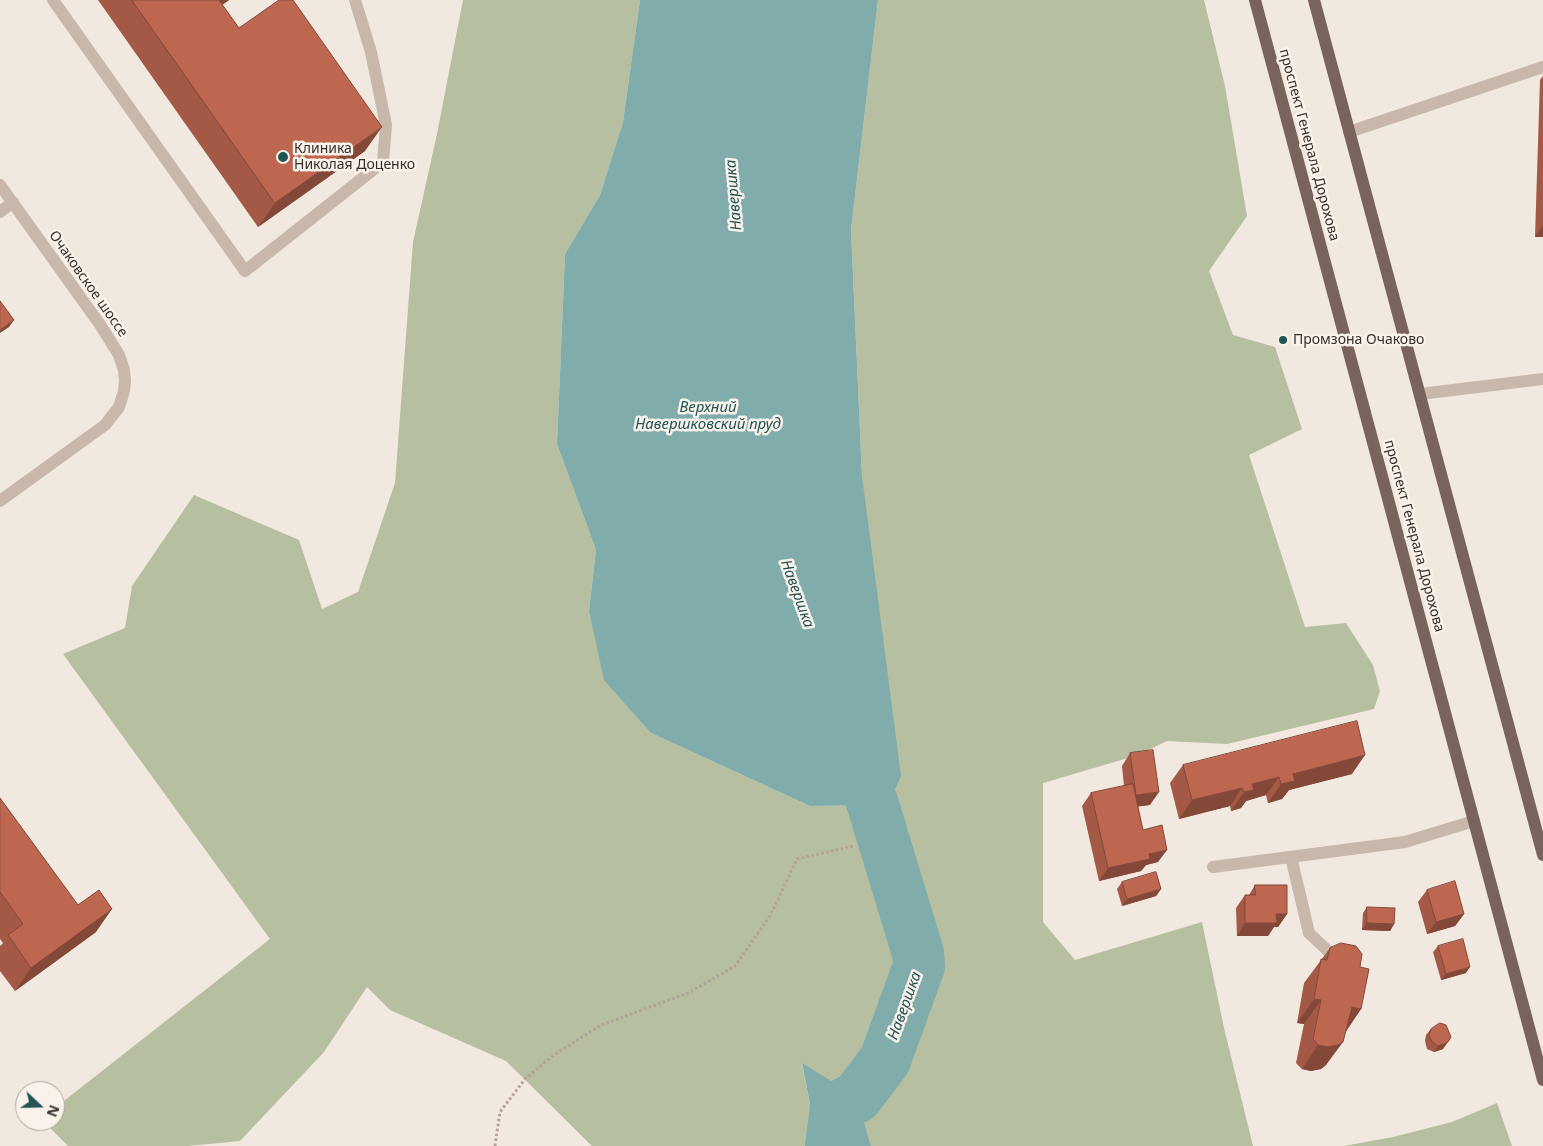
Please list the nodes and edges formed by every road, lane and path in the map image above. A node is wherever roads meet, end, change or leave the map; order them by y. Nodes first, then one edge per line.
1 (53, 0) edge
2 (355, 0) edge
3 (1255, 0) edge
4 (1314, 0) edge
5 (1543, 67) edge
6 (1349, 132) junction
7 (0, 185) edge
8 (13, 202) junction
9 (0, 212) edge
10 (1543, 379) edge
11 (1420, 394) junction
12 (0, 501) edge
13 (1474, 821) junction
14 (853, 846) dead end
15 (1543, 855) edge
16 (1291, 857) junction
17 (1213, 867) dead end
18 (1328, 951) edge
19 (1543, 1080) edge
20 (495, 1146) edge

1 - 2 street
3 - 13 main road, проспект Генерала Дорохова
4 - 6 main road
5 - 6 street
6 - 11 main road
7 - 8 street, Очаковское шоссе
8 - 9 street
8 - 12 street, Очаковское шоссе
10 - 11 street
11 - 15 main road
13 - 16 street
13 - 19 main road, проспект Генерала Дорохова
14 - 20 path
16 - 17 street
16 - 18 street

